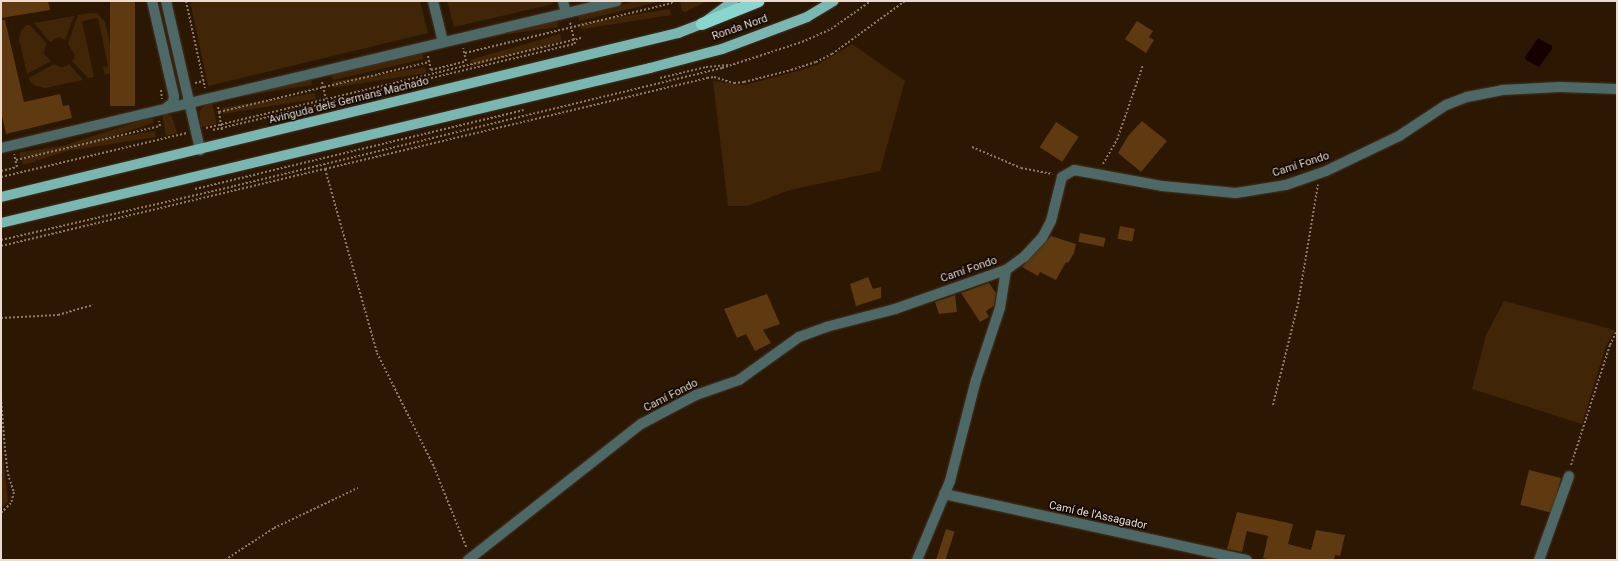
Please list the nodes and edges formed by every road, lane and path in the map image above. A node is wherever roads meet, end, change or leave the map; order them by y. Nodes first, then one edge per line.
1 (152, 1) edge
2 (166, 1) edge
3 (186, 1) edge
4 (433, 1) edge
5 (563, 1) edge
6 (617, 1) edge
7 (672, 1) edge
8 (734, 1) edge
9 (759, 1) edge
10 (834, 1) edge
11 (871, 1) edge
12 (906, 1) edge
13 (568, 17) junction
14 (702, 24) junction
15 (571, 28) junction
16 (582, 38) dead end
17 (574, 40) junction
18 (443, 42) junction
19 (463, 46) dead end
20 (434, 53) dead end
21 (464, 53) junction
22 (429, 62) junction
23 (1143, 64) dead end
24 (449, 65) junction
25 (732, 65) junction
26 (451, 71) junction
27 (675, 74) dead end
28 (322, 82) dead end
29 (324, 87) junction
30 (1617, 89) edge
31 (216, 96) junction
32 (327, 101) junction
33 (189, 103) junction
34 (167, 108) junction
35 (219, 112) junction
36 (157, 114) dead end
37 (212, 127) junction
38 (206, 128) dead end
39 (222, 128) junction
40 (182, 134) dead end
41 (972, 147) dead end
42 (1, 148) edge
43 (200, 150) junction
44 (16, 160) dead end
45 (17, 167) dead end
46 (325, 169) junction
47 (1, 171) edge
48 (1098, 174) junction
49 (1319, 174) junction
50 (1, 177) edge
51 (232, 177) dead end
52 (1062, 177) junction
53 (234, 186) junction
54 (1, 197) edge
55 (1, 223) edge
56 (1, 240) edge
57 (1, 246) edge
58 (1006, 270) junction
59 (93, 305) dead end
60 (1, 318) edge
61 (1616, 332) dead end
62 (1, 398) edge
63 (1273, 405) dead end
64 (1569, 476) joint
65 (358, 488) dead end
66 (944, 494) junction
67 (1, 513) edge
68 (469, 558) edge
69 (226, 560) edge
70 (917, 560) edge
71 (1247, 560) edge
72 (1539, 560) edge

1 - 34 street
2 - 33 street
3 - 31 path
4 - 18 street
5 - 13 street
6 - 13 street
7 - 15 path
8 - 14 main road, Avinguda dels Germans Machado
9 - 14 highway, Ronda Nord
10 - 55 main road, Ronda Nord
11 - 25 path
12 - 46 path
13 - 15 path
13 - 18 street
14 - 43 main road, Avinguda dels Germans Machado
15 - 17 path
15 - 21 path
16 - 17 path
17 - 26 path
18 - 31 street
19 - 21 path
20 - 22 path
21 - 24 path
22 - 24 path
22 - 29 path
23 - 48 path
24 - 26 path
25 - 27 path
25 - 53 path
26 - 32 path
28 - 29 path
29 - 32 path
29 - 35 path
30 - 49 street, Camí Fondo
31 - 33 street
31 - 35 path
32 - 39 path
33 - 34 street
33 - 43 street
34 - 42 street
35 - 39 path
36 - 44 path
37 - 38 path
37 - 39 path
37 - 39 path
40 - 50 path
41 - 52 path
43 - 54 main road, Avinguda dels Germans Machado
45 - 47 path
46 - 57 path
46 - 68 path
48 - 49 street, Camí Fondo
48 - 52 street, Camí Fondo
49 - 63 path
51 - 53 path
52 - 58 street, Camí Fondo
53 - 56 path
58 - 66 street
58 - 68 street, Camí Fondo
59 - 60 path
61 - 64 path
62 - 67 path
64 - 72 street
65 - 69 path
66 - 70 street
66 - 71 street, Camí de l'Assagador

